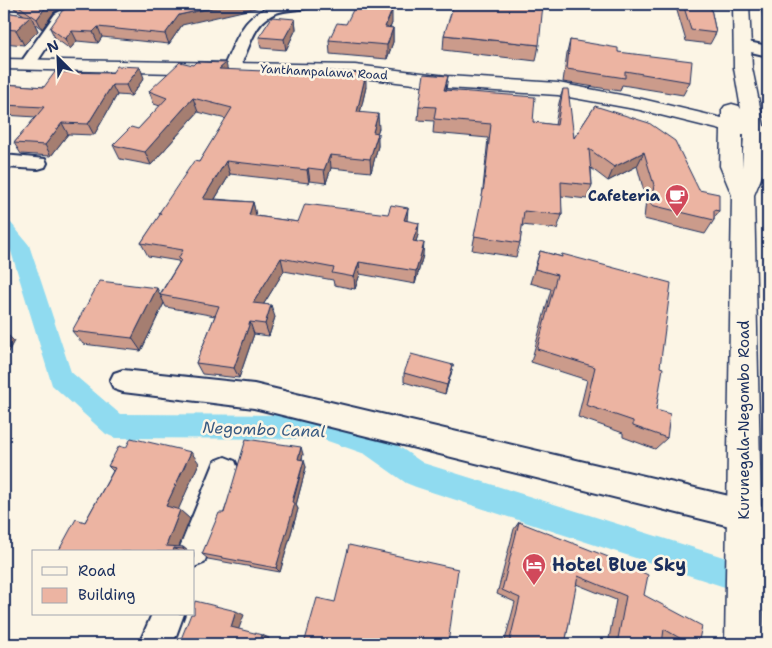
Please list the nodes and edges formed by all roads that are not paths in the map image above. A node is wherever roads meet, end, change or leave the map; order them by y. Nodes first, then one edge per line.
1 (84, 4) edge
2 (306, 4) edge
3 (741, 4) edge
4 (743, 46) junction
5 (768, 52) edge
6 (4, 64) edge
7 (27, 65) junction
8 (231, 68) junction
9 (749, 124) edge
10 (4, 161) edge
11 (38, 163) dead end
12 (123, 381) dead end
13 (225, 471) dead end
14 (753, 523) edge
15 (194, 550) edge
16 (167, 616) edge
17 (745, 626) edge
18 (156, 644) edge

1 - 7 street
2 - 8 street
3 - 4 main road, Kurunegala-Negombo Road
4 - 5 street
4 - 9 main road, Kurunegala-Negombo Road
6 - 7 main road, Yanthampalawa Road
7 - 8 main road, Yanthampalawa Road
8 - 9 main road, Yanthampalawa Road
9 - 14 main road, Kurunegala-Negombo Road
10 - 11 street
12 - 14 street
13 - 15 street
14 - 17 main road, Kurunegala-Negombo Road
16 - 18 street

